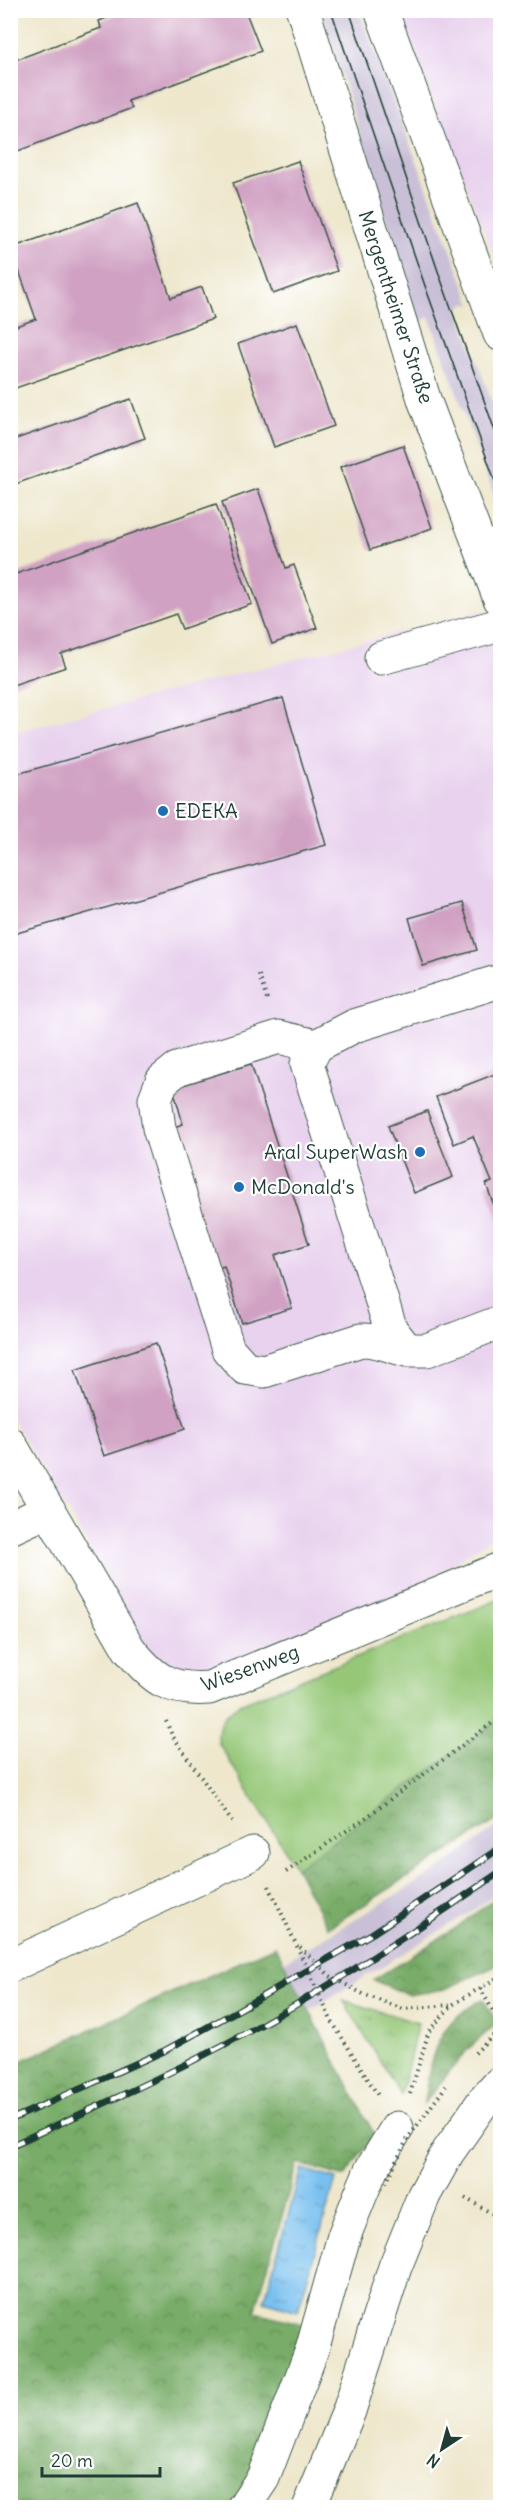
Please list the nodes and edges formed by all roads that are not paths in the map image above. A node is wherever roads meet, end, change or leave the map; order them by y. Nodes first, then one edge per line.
1 (303, 10) edge
2 (381, 10) edge
3 (501, 334) edge
4 (501, 598) edge
5 (501, 625) edge
6 (381, 658) dead end
7 (501, 981) edge
8 (315, 1046) junction
9 (501, 1322) edge
10 (407, 1350) junction
11 (10, 1444) edge
12 (49, 1510) junction
13 (10, 1528) edge
14 (501, 1569) edge
15 (253, 1853) road end
16 (10, 1966) edge
17 (492, 2093) edge
18 (397, 2128) road end
19 (243, 2508) edge
20 (309, 2508) edge

1 - 4 main road, Mergentheimer Straße
2 - 3 main road
5 - 6 main road
7 - 8 main road
8 - 10 main road
8 - 10 main road
9 - 10 main road
11 - 12 main road, Wiesenweg
12 - 13 main road
12 - 14 main road, Wiesenweg
15 - 16 main road
17 - 20 main road, bridge
18 - 19 main road

